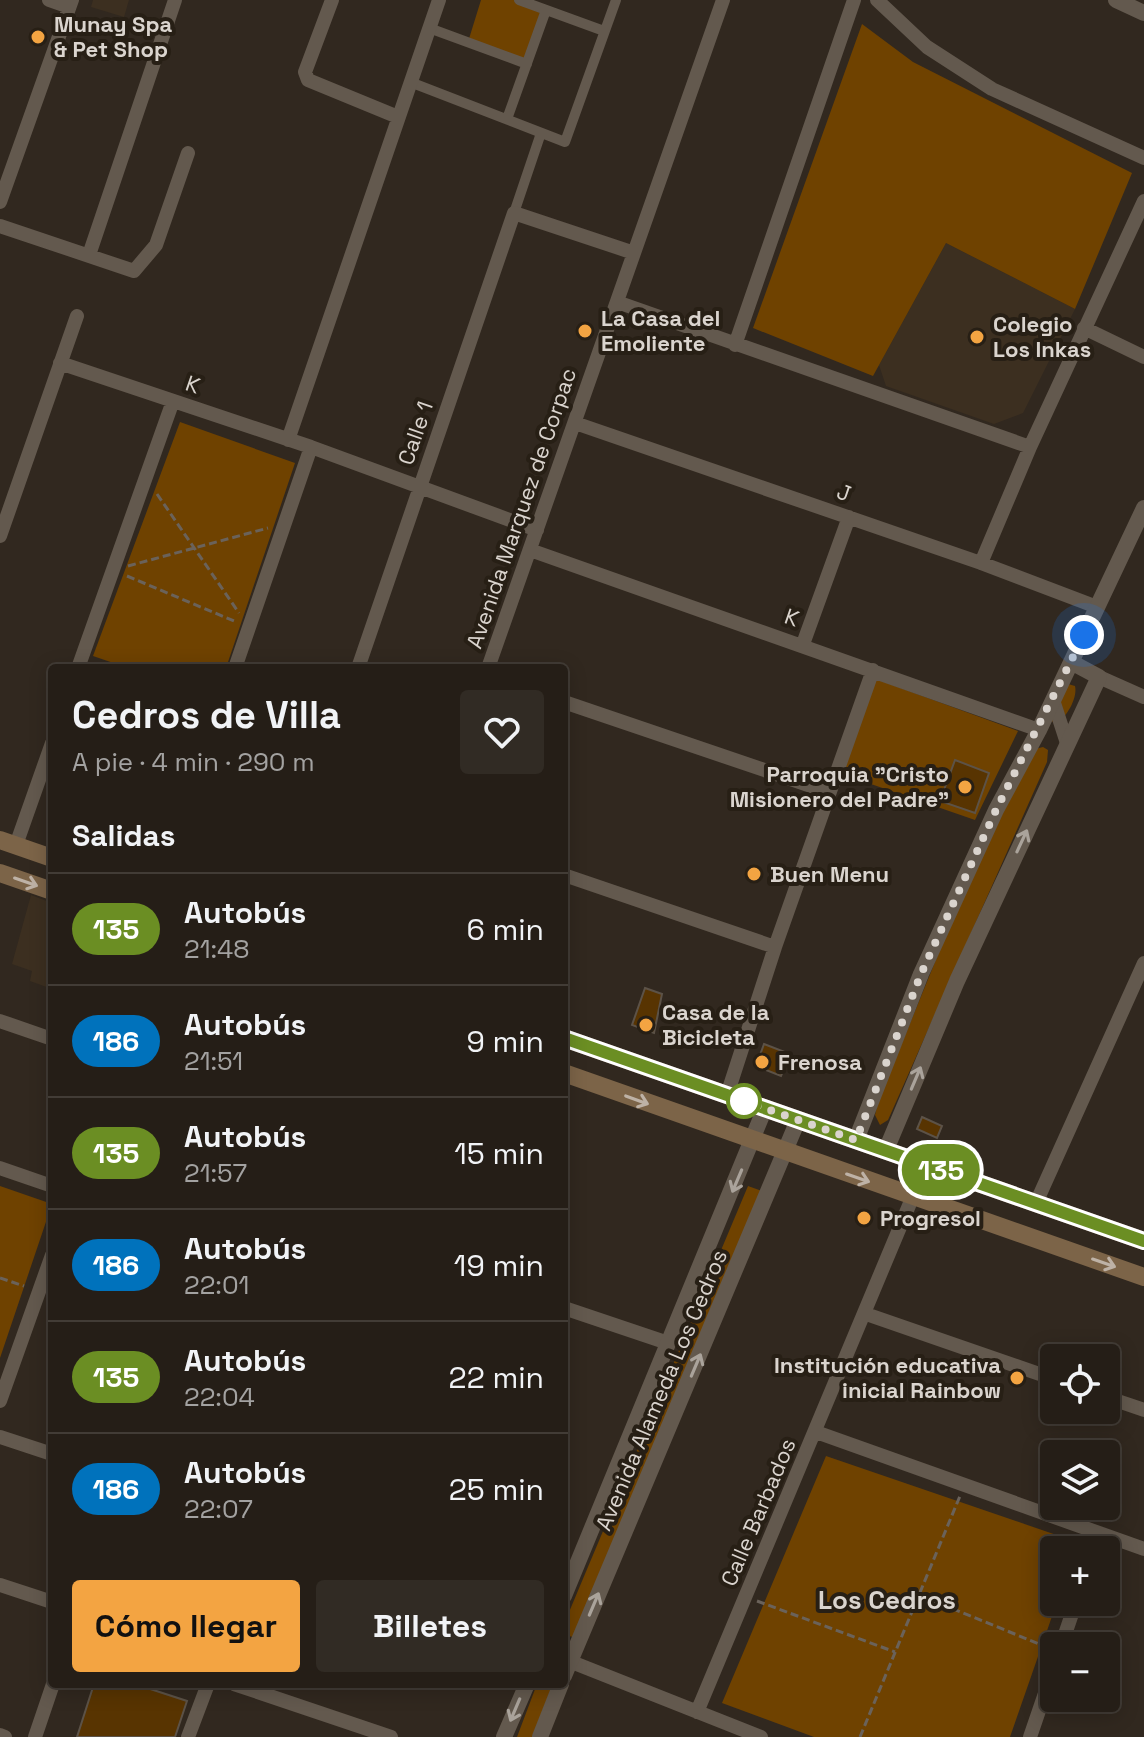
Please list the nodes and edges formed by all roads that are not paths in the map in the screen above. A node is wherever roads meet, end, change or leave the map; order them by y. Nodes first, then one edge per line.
1 (49, 0) edge
2 (175, 0) edge
3 (332, 0) edge
4 (439, 0) edge
5 (519, 0) edge
6 (616, 0) edge
7 (723, 0) edge
8 (854, 0) edge
9 (877, 0) edge
10 (1116, 0) edge
11 (70, 4) edge
12 (546, 10) junction
13 (1144, 13) edge
14 (429, 28) junction
15 (604, 31) junction
16 (527, 64) junction
17 (410, 82) junction
18 (398, 117) junction
19 (507, 119) junction
20 (541, 133) junction
21 (188, 153) dead end
22 (1144, 158) edge
23 (1144, 201) edge
24 (0, 202) edge
25 (514, 213) junction
26 (0, 226) edge
27 (634, 253) junction
28 (89, 255) junction
29 (617, 302) junction
30 (77, 316) dead end
31 (1084, 328) junction
32 (735, 345) junction
33 (1144, 357) edge
34 (60, 363) junction
35 (173, 401) junction
36 (575, 423) junction
37 (288, 440) junction
38 (311, 447) junction
39 (1030, 447) junction
40 (419, 487) junction
41 (1144, 508) edge
42 (849, 517) junction
43 (537, 530) junction
44 (0, 536) edge
45 (530, 550) junction
46 (981, 563) junction
47 (1097, 607) junction
48 (803, 644) junction
49 (1071, 662) junction
50 (79, 664) edge
51 (236, 664) edge
52 (359, 664) edge
53 (489, 664) edge
54 (873, 670) junction
55 (1099, 677) junction
56 (1144, 697) edge
57 (1053, 700) junction
58 (568, 703) edge
59 (1039, 730) junction
60 (1067, 743) junction
61 (48, 752) edge
62 (829, 792) junction
63 (8, 842) edge
64 (48, 857) edge
65 (0, 873) edge
66 (568, 876) edge
67 (48, 890) edge
68 (775, 947) junction
69 (1144, 963) edge
70 (0, 1021) edge
71 (48, 1038) edge
72 (568, 1039) edge
73 (568, 1074) edge
74 (727, 1095) junction
75 (765, 1108) junction
76 (798, 1120) junction
77 (856, 1140) junction
78 (753, 1142) junction
79 (886, 1150) junction
80 (785, 1153) junction
81 (0, 1168) edge
82 (48, 1185) edge
83 (913, 1196) junction
84 (1036, 1203) junction
85 (1144, 1241) edge
86 (48, 1266) edge
87 (1144, 1277) edge
88 (568, 1309) edge
89 (866, 1314) junction
90 (668, 1343) junction
91 (1040, 1374) edge
92 (0, 1401) edge
93 (1120, 1402) edge
94 (1144, 1410) edge
95 (816, 1432) junction
96 (0, 1437) edge
97 (48, 1453) edge
98 (1100, 1534) joint
99 (1144, 1549) edge
100 (0, 1585) edge
101 (568, 1586) edge
102 (48, 1601) edge
103 (568, 1660) edge
104 (568, 1666) edge
105 (52, 1688) edge
106 (206, 1688) edge
107 (246, 1688) edge
108 (525, 1688) edge
109 (559, 1688) edge
110 (1040, 1708) edge
111 (697, 1712) junction
112 (35, 1737) edge
113 (188, 1737) edge
114 (391, 1737) edge
115 (504, 1737) edge
116 (540, 1737) edge
117 (759, 1737) edge
118 (1030, 1737) edge

1 - 11 street
2 - 28 street
3 - 18 street
4 - 14 street
5 - 12 street
6 - 15 street
7 - 27 street, Avenida Marquez de Corpac
8 - 32 street
9 - 22 street
10 - 13 street
11 - 24 street
12 - 15 street
12 - 16 street
14 - 16 street
14 - 17 street
15 - 20 street
16 - 19 street
17 - 18 street
17 - 19 street
18 - 37 street
19 - 20 street
20 - 25 street
21 - 28 street
23 - 31 street
25 - 27 street
25 - 40 street, Calle 1
26 - 28 street
27 - 29 street, Avenida Marquez de Corpac
29 - 32 street
29 - 36 street, Avenida Marquez de Corpac
30 - 34 street
31 - 33 street
31 - 39 street
32 - 39 street
34 - 35 street, K
34 - 44 street
35 - 37 street, K
35 - 50 street
36 - 42 street, J
36 - 43 street, Avenida Marquez de Corpac
37 - 38 street, K
38 - 40 street, K
38 - 51 street
39 - 46 street
40 - 43 street, K
40 - 52 street, Calle 1
41 - 47 street
42 - 46 street, J
42 - 48 street
43 - 45 street, Avenida Marquez de Corpac
45 - 48 street, K
45 - 53 street, Avenida Marquez de Corpac
46 - 47 street, J
47 - 49 street
48 - 54 street, K
49 - 55 street
49 - 57 street
54 - 59 street, K
54 - 62 street
55 - 56 street
55 - 60 street
57 - 59 street
57 - 60 street
58 - 62 street
59 - 77 street
79 -> 60 street
61 - 63 street
62 - 68 street
63 - 64 main road
65 -> 67 main road
66 - 68 street
68 - 74 street
69 - 84 street
70 - 71 street
72 - 74 main road
73 -> 78 main road
74 - 75 main road
75 - 76 main road
75 - 78 street, Avenida Alameda Los Cedros
76 - 77 main road
76 - 80 street, Avenida Alameda Los Cedros
77 - 79 main road
78 - 80 main road
78 -> 90 street, Avenida Alameda Los Cedros
79 - 84 main road
80 -> 83 main road
103 -> 80 street, Avenida Alameda Los Cedros
81 - 82 street
83 -> 87 main road
83 - 89 street, Calle Barbados
84 - 85 main road
86 - 92 street
88 - 90 street
89 - 91 street
89 - 95 street, Calle Barbados
90 - 101 street, Avenida Alameda Los Cedros
93 - 94 street
95 - 98 street
95 - 111 street, Calle Barbados
96 - 97 street
98 - 99 street
100 - 102 street
104 - 111 street
105 - 112 street
106 - 113 street
107 - 114 street
108 -> 115 street
109 - 116 street
110 - 118 street
111 - 117 street

